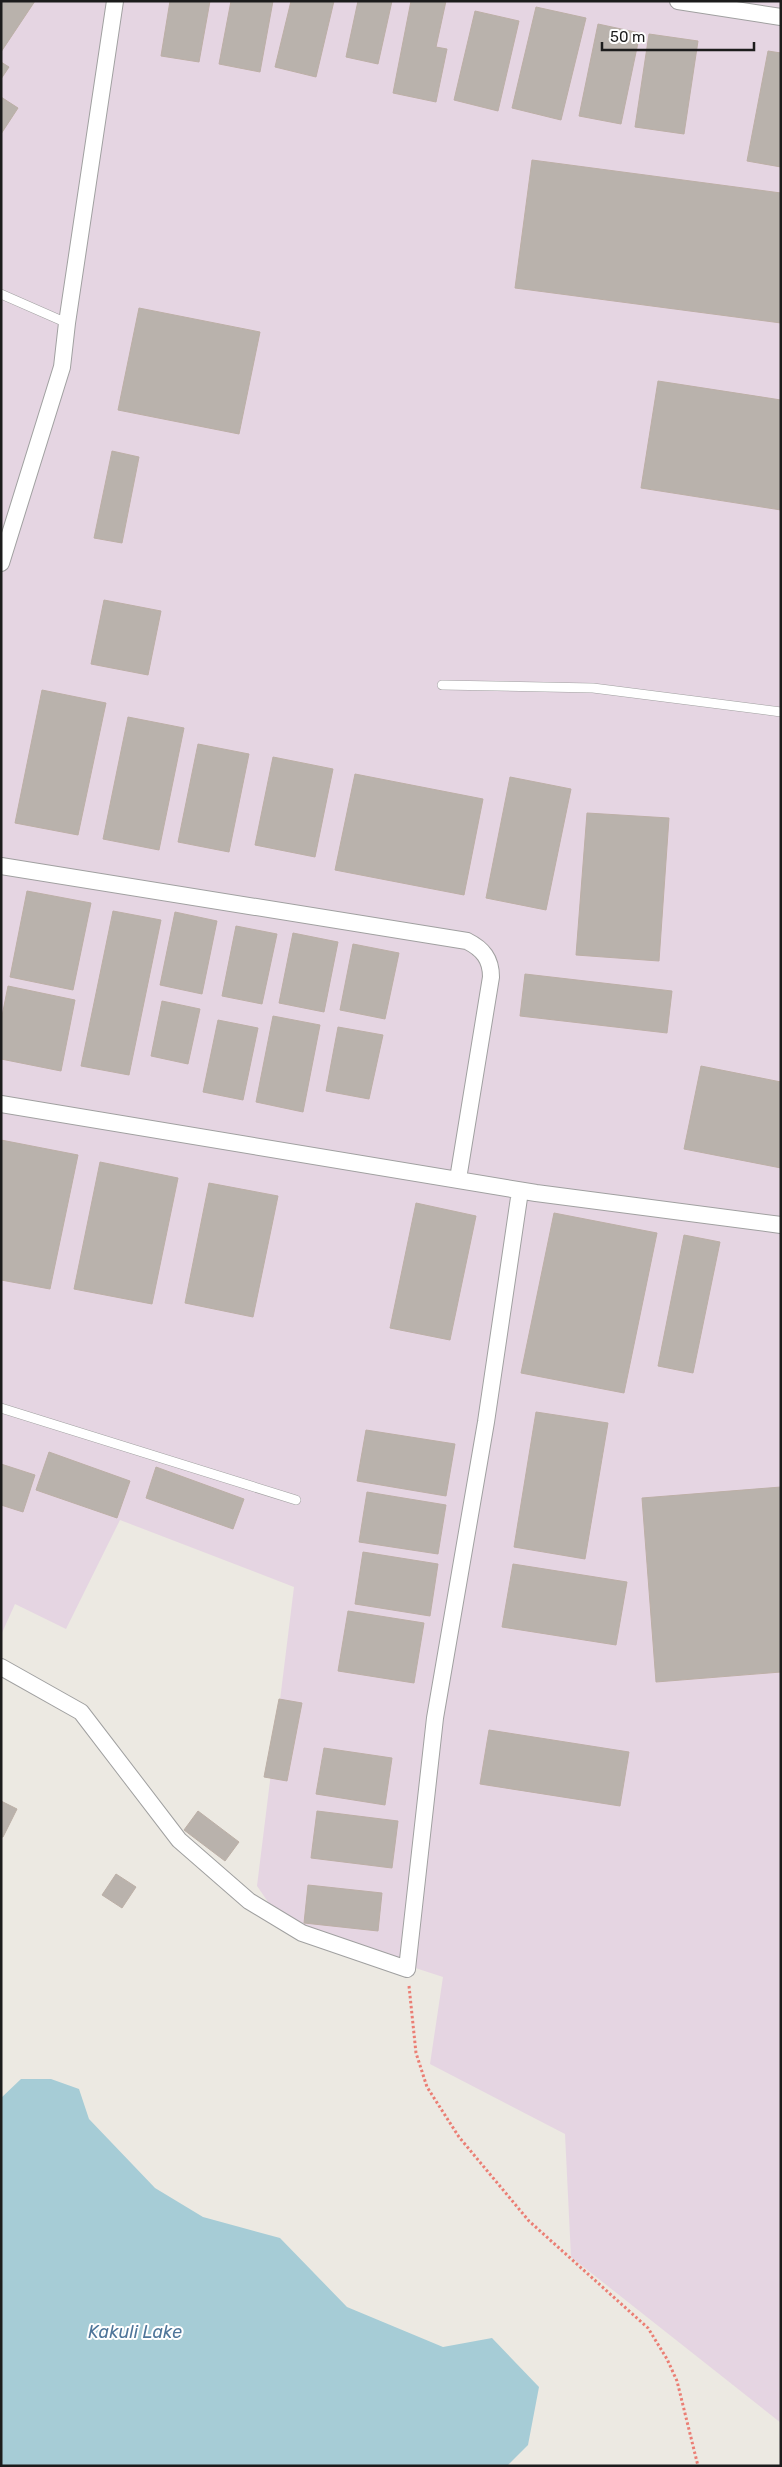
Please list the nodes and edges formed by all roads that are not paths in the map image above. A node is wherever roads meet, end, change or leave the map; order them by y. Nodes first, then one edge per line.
1 (115, 1) edge
2 (678, 1) edge
3 (781, 17) edge
4 (1, 294) edge
5 (67, 323) junction
6 (1, 563) edge
7 (442, 685) dead end
8 (781, 712) edge
9 (1, 866) edge
10 (1, 1104) edge
11 (458, 1180) junction
12 (520, 1191) junction
13 (781, 1225) edge
14 (1, 1408) edge
15 (296, 1500) dead end
16 (1, 1667) edge

1 - 5 street
2 - 3 street
4 - 5 lane
5 - 6 street
7 - 8 lane
9 - 11 street
10 - 11 street
11 - 12 street
12 - 13 street
12 - 16 street
14 - 15 lane

